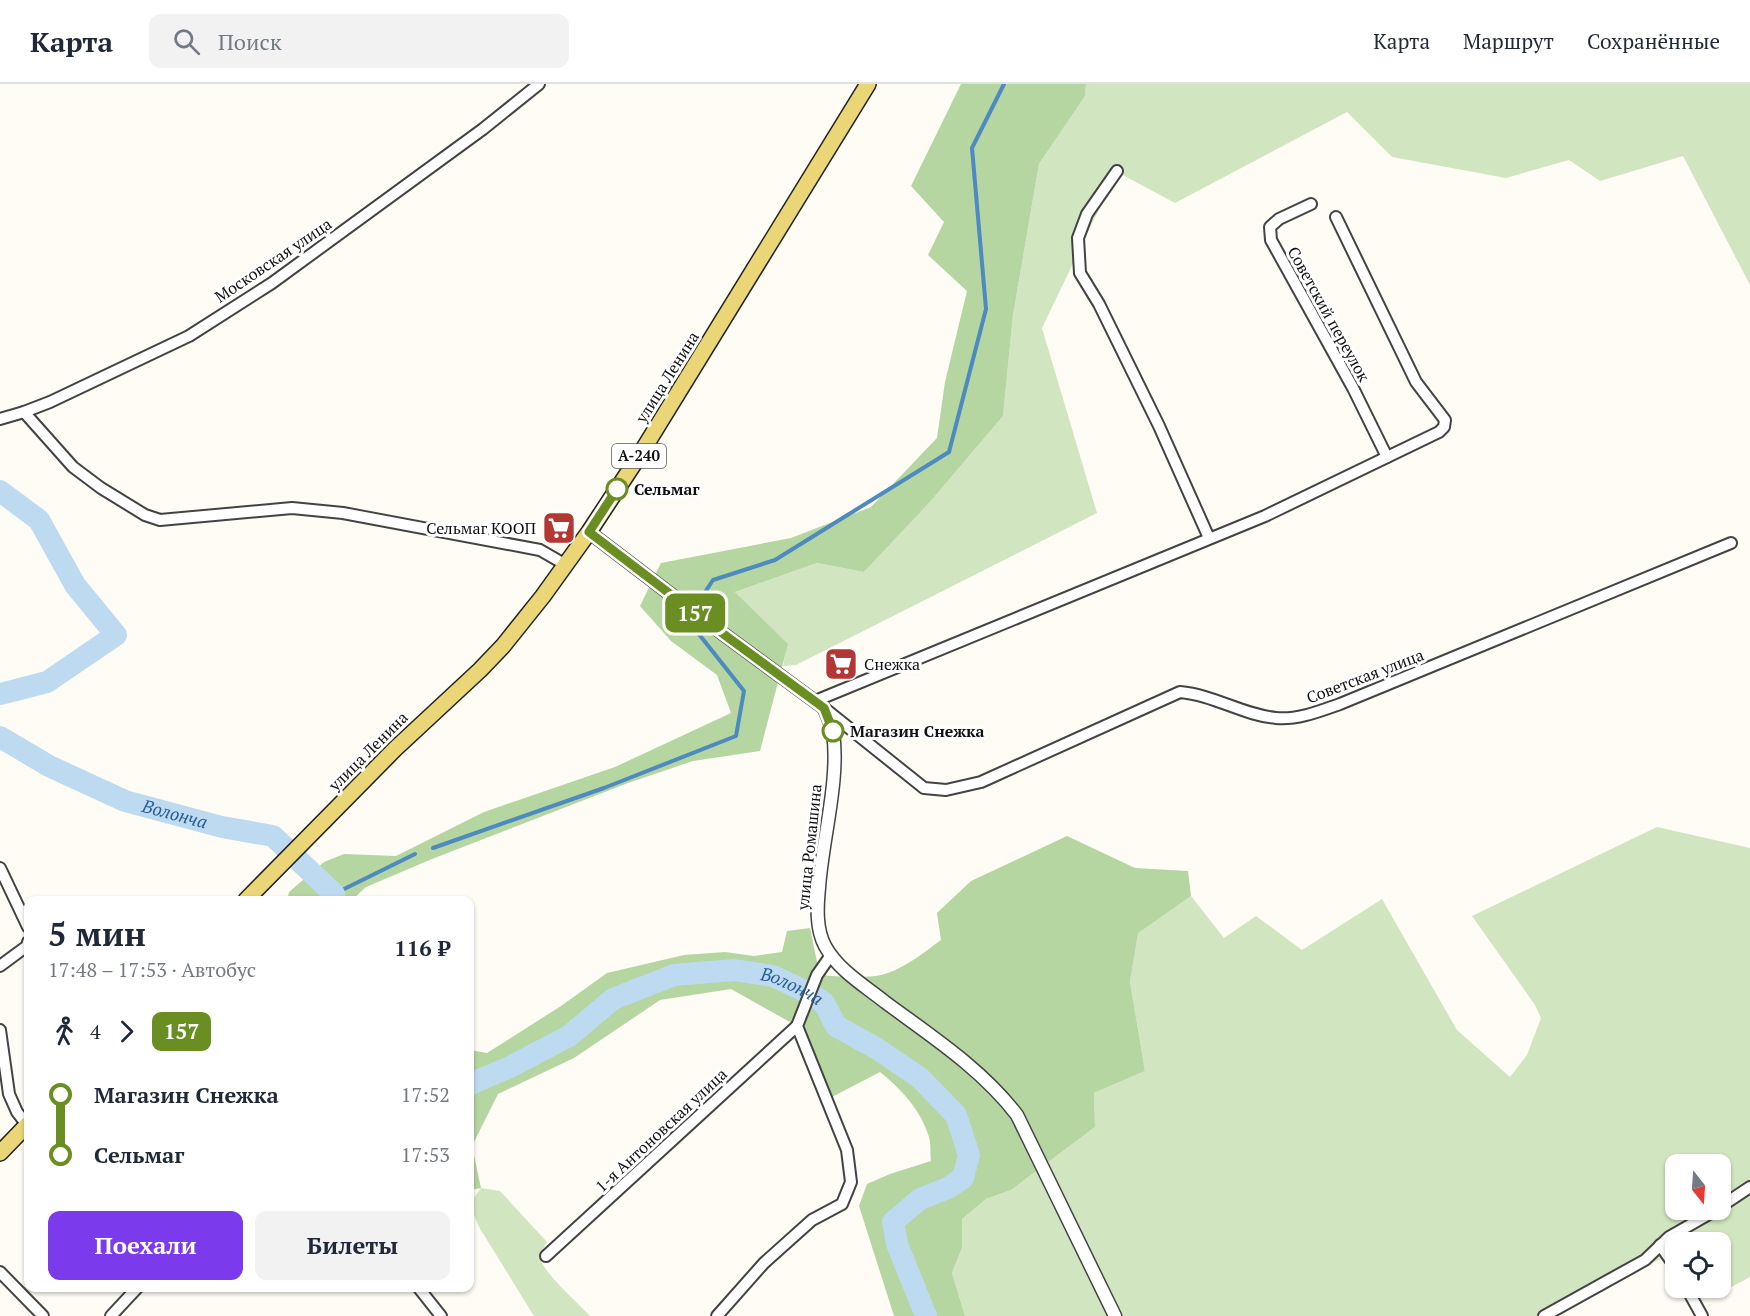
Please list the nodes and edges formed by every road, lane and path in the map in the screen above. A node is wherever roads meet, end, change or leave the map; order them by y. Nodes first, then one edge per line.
1 (539, 84) edge
2 (868, 84) edge
3 (1117, 171) dead end
4 (1311, 204) dead end
5 (1336, 218) dead end
6 (24, 412) junction
7 (0, 418) edge
8 (1387, 457) junction
9 (589, 532) junction
10 (1209, 538) junction
11 (1731, 543) dead end
12 (566, 565) junction
13 (819, 705) junction
14 (0, 868) edge
15 (250, 896) edge
16 (24, 919) edge
17 (24, 948) edge
18 (831, 955) junction
19 (0, 966) edge
20 (797, 1026) junction
21 (0, 1030) edge
22 (24, 1120) edge
23 (24, 1129) edge
24 (0, 1153) edge
25 (1750, 1188) edge
26 (1731, 1200) edge
27 (1699, 1220) edge
28 (1660, 1245) junction
29 (1665, 1252) edge
30 (546, 1256) dead end
31 (0, 1272) edge
32 (133, 1292) edge
33 (422, 1292) edge
34 (1692, 1298) edge
35 (43, 1316) edge
36 (111, 1316) edge
37 (441, 1316) edge
38 (717, 1316) edge
39 (1115, 1316) edge
40 (1544, 1316) edge
41 (1702, 1316) edge

1 - 6 street, Московская улица
2 - 9 main road, улица Ленина / А-240
3 - 10 street
4 - 8 street, Советский переулок
5 - 8 street
6 - 7 street, Московская улица
6 - 12 street
8 - 10 street
9 - 12 main road, улица Ленина / А-240
9 - 13 street
10 - 13 street
11 - 13 street, Советская улица
12 - 15 main road, улица Ленина / А-240
13 - 18 street, улица Ромашина
14 - 16 street
17 - 19 street
18 - 20 street
18 - 39 street, улица Ромашина
20 - 30 street, 1-я Антоновская улица
20 - 38 street
21 - 22 street
23 - 24 main road
25 - 26 street
27 - 28 street
28 - 29 street
28 - 40 street
31 - 35 street
32 - 36 street
33 - 37 street
34 - 41 street

